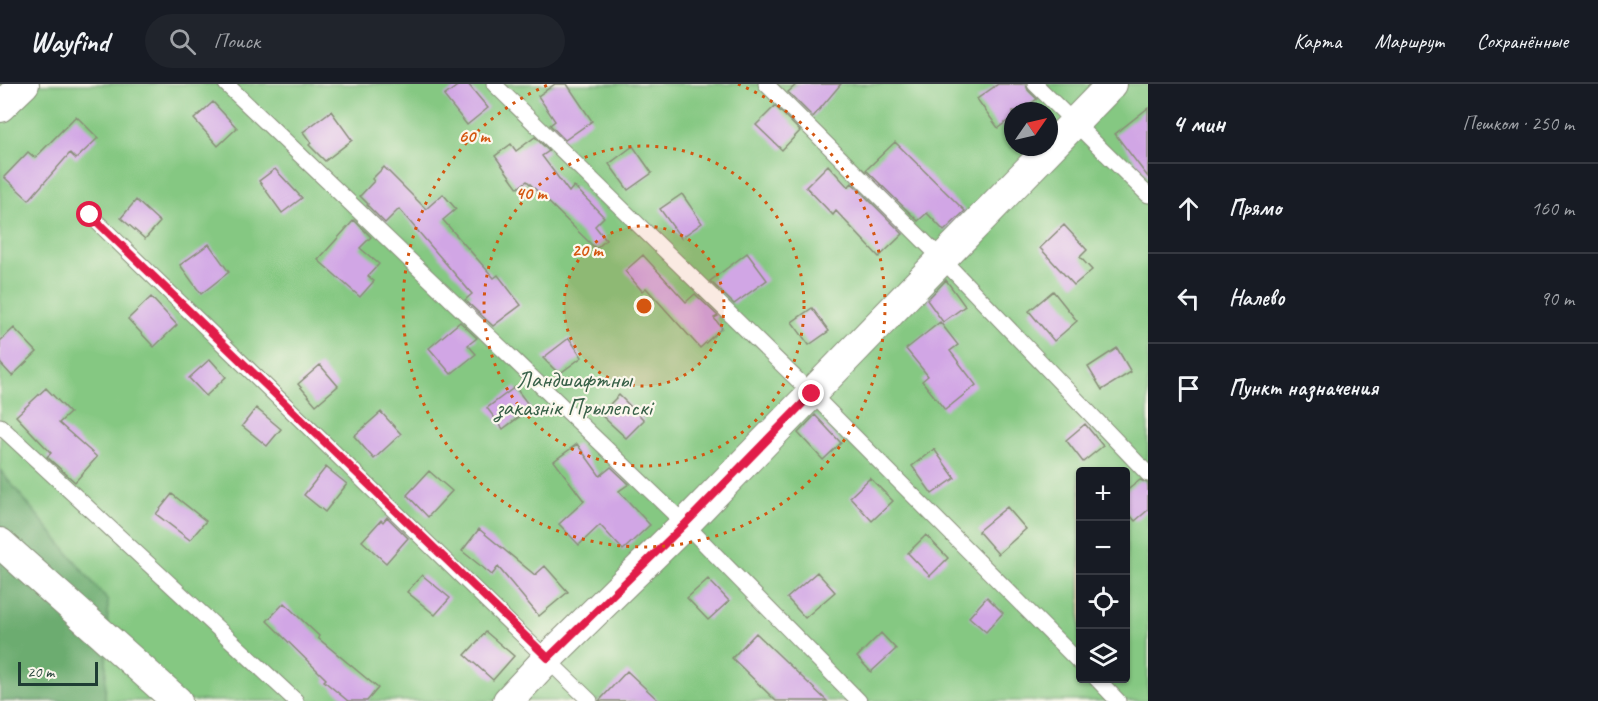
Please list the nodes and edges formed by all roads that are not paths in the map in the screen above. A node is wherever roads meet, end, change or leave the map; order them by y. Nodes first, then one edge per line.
1 (24, 84) edge
2 (226, 84) edge
3 (494, 84) edge
4 (766, 84) edge
5 (1035, 84) edge
6 (1112, 84) edge
7 (0, 107) edge
8 (1074, 122) junction
9 (1148, 195) edge
10 (90, 215) dead end
11 (942, 259) junction
12 (812, 394) junction
13 (0, 426) edge
14 (1148, 474) edge
15 (685, 524) junction
16 (0, 543) edge
17 (548, 658) junction
18 (1076, 659) edge
19 (1101, 683) edge
20 (177, 701) edge
21 (296, 701) edge
22 (508, 701) edge
23 (590, 701) edge
24 (860, 701) edge
25 (1118, 701) edge

1 - 7 street
2 - 15 lane
3 - 12 lane
4 - 11 lane
5 - 8 lane
6 - 8 street
8 - 9 lane
8 - 11 street
10 - 17 lane
11 - 12 street
11 - 14 lane
12 - 15 street
12 - 18 lane
13 - 21 lane
15 - 17 street
15 - 24 lane
16 - 20 street
17 - 22 street
17 - 23 lane
19 - 25 lane

